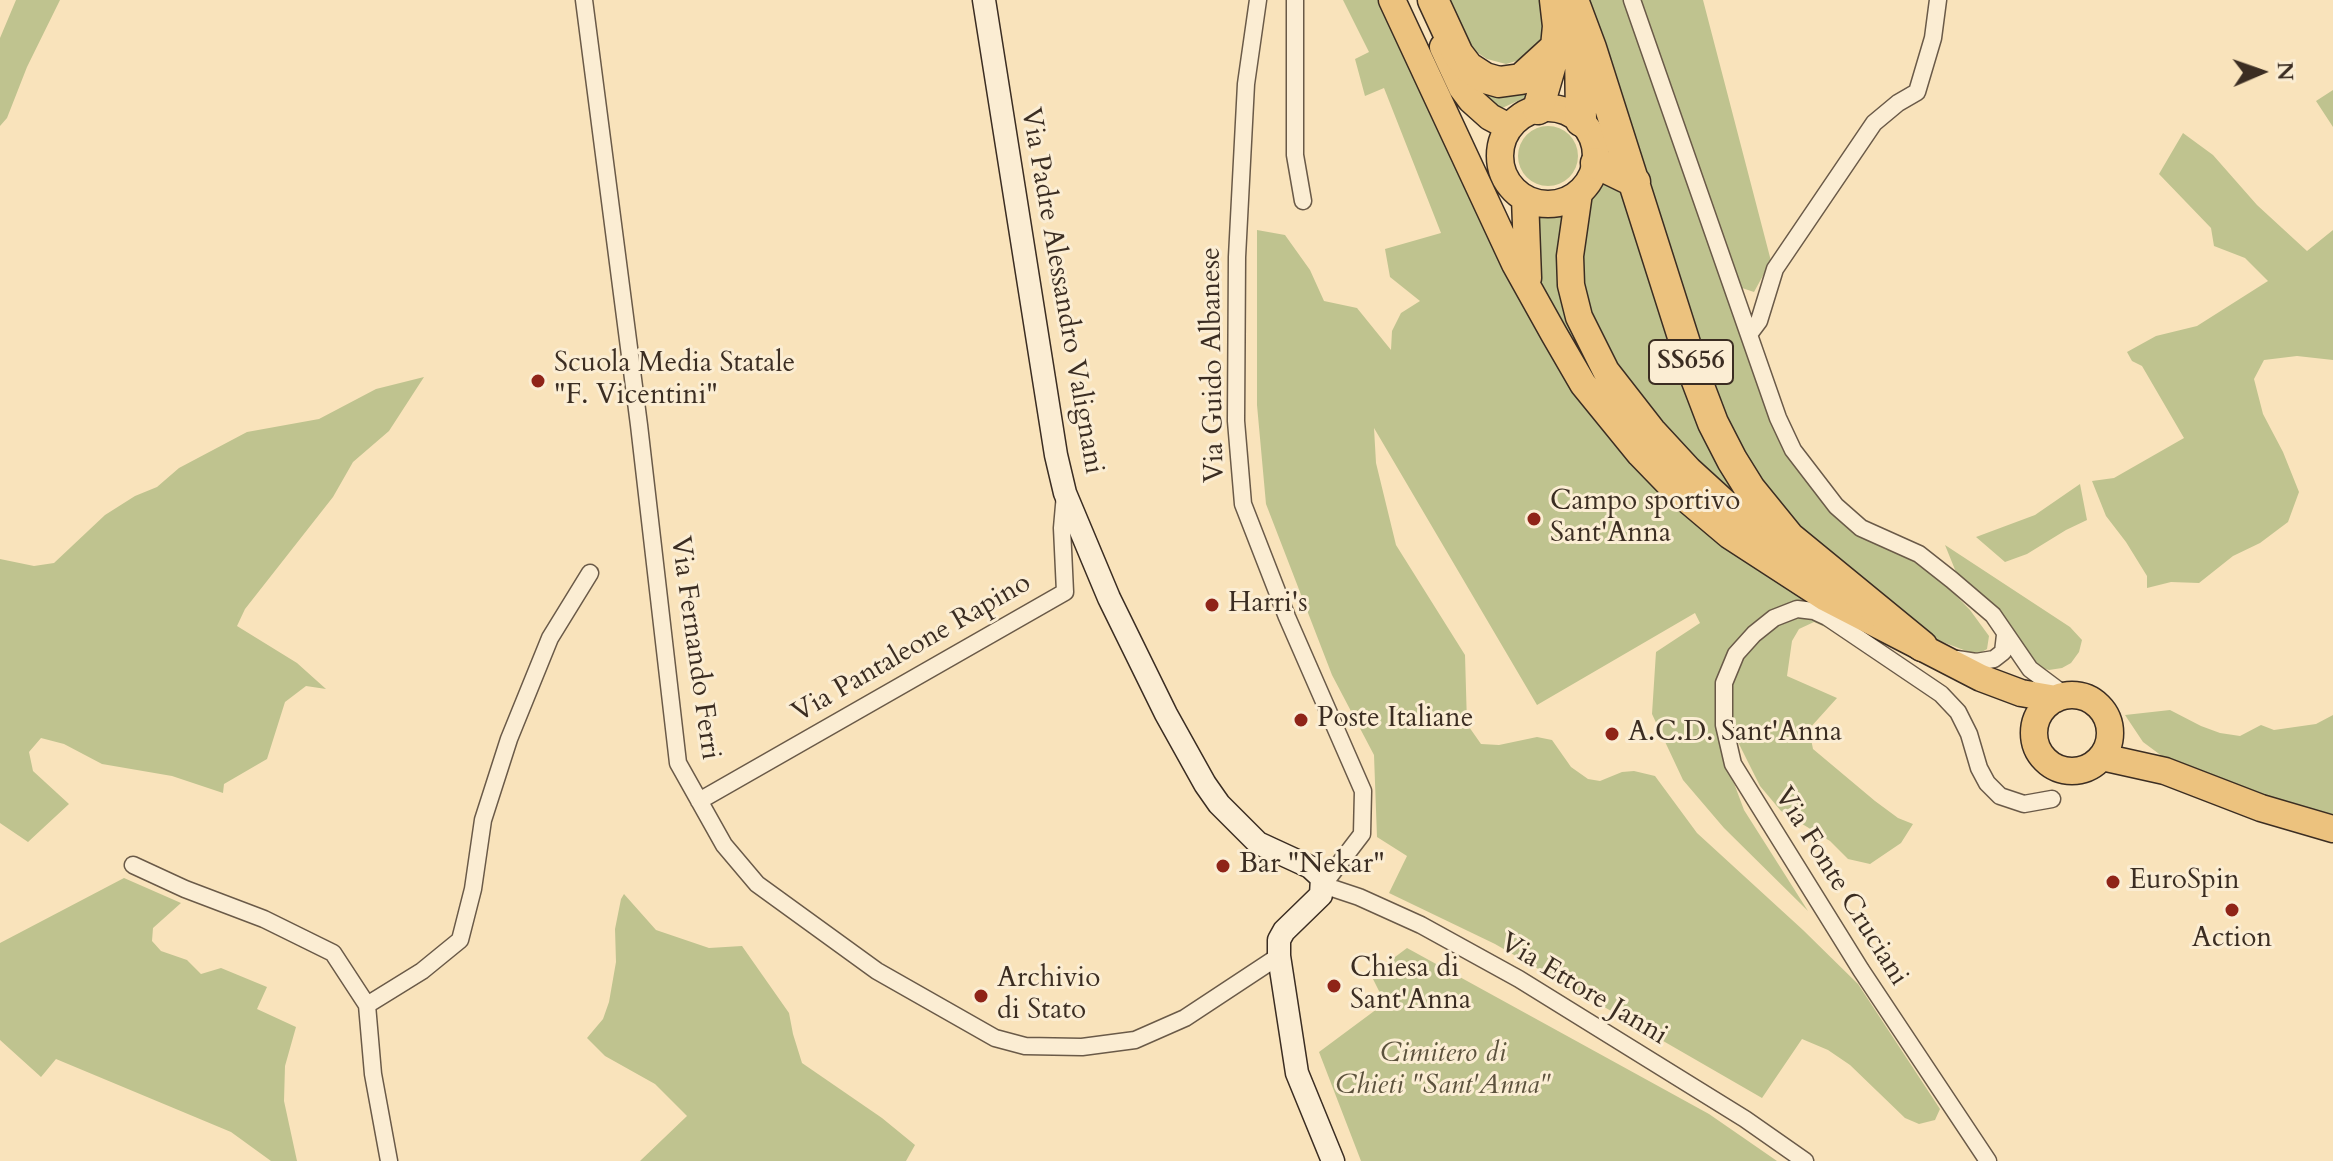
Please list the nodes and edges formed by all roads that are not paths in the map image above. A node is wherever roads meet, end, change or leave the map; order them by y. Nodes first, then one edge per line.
1 (584, 0) edge
2 (984, 0) edge
3 (1258, 0) edge
4 (1295, 0) edge
5 (1392, 0) edge
6 (1422, 0) edge
7 (1433, 0) edge
8 (1632, 0) edge
9 (1938, 0) edge
10 (1568, 2) edge
11 (1556, 47) junction
12 (1538, 109) junction
13 (1443, 110) junction
14 (1581, 121) junction
15 (1509, 127) junction
16 (1500, 160) junction
17 (1596, 163) junction
18 (1635, 182) junction
19 (1579, 193) junction
20 (1525, 198) junction
21 (1303, 201) dead end
22 (1529, 288) junction
23 (1750, 333) junction
24 (1065, 493) junction
25 (590, 573) dead end
26 (2005, 635) junction
27 (1933, 652) junction
28 (1981, 678) junction
29 (2061, 697) junction
30 (2035, 725) junction
31 (2110, 726) junction
32 (2102, 757) junction
33 (2165, 771) junction
34 (2052, 799) dead end
35 (699, 801) junction
36 (2333, 829) edge
37 (133, 865) dead end
38 (1323, 885) junction
39 (1279, 948) junction
40 (367, 1005) junction
41 (389, 1161) edge
42 (1333, 1161) edge
43 (1805, 1161) edge
44 (1988, 1161) edge

1 - 35 street, Via Fernando Ferri
2 - 24 street, Via Padre Alessandro Valignani
3 - 38 street, Via Guido Albanese
4 - 21 street
5 - 13 main road
6 - 15 main road
7 - 11 highway
8 - 23 street
9 - 23 street
10 - 11 highway
10 - 14 highway
10 - 18 highway, SS656
11 - 12 highway
12 - 14 main road
12 - 15 main road
13 - 16 main road
13 - 22 main road
14 - 17 main road
15 - 16 main road
16 - 20 main road
17 - 18 highway
17 - 19 main road
18 - 27 highway, SS656
19 - 20 main road
19 - 27 main road
20 - 22 main road
22 - 27 main road
23 - 26 street
24 - 35 street, Via Pantaleone Rapino
24 - 38 street, Via Padre Alessandro Valignani
25 - 40 street
26 - 27 street
26 - 29 street
27 - 28 main road
28 - 29 main road
28 - 30 main road
29 - 30 main road
29 - 31 main road
30 - 32 main road
31 - 32 main road
31 - 33 main road
32 - 33 main road
33 - 36 main road
34 - 44 street, Via Fonte Cruciani
35 - 39 street, Via Fernando Ferri
37 - 40 street
38 - 39 street
38 - 43 street, Via Ettore Janni
39 - 42 street
40 - 41 street

